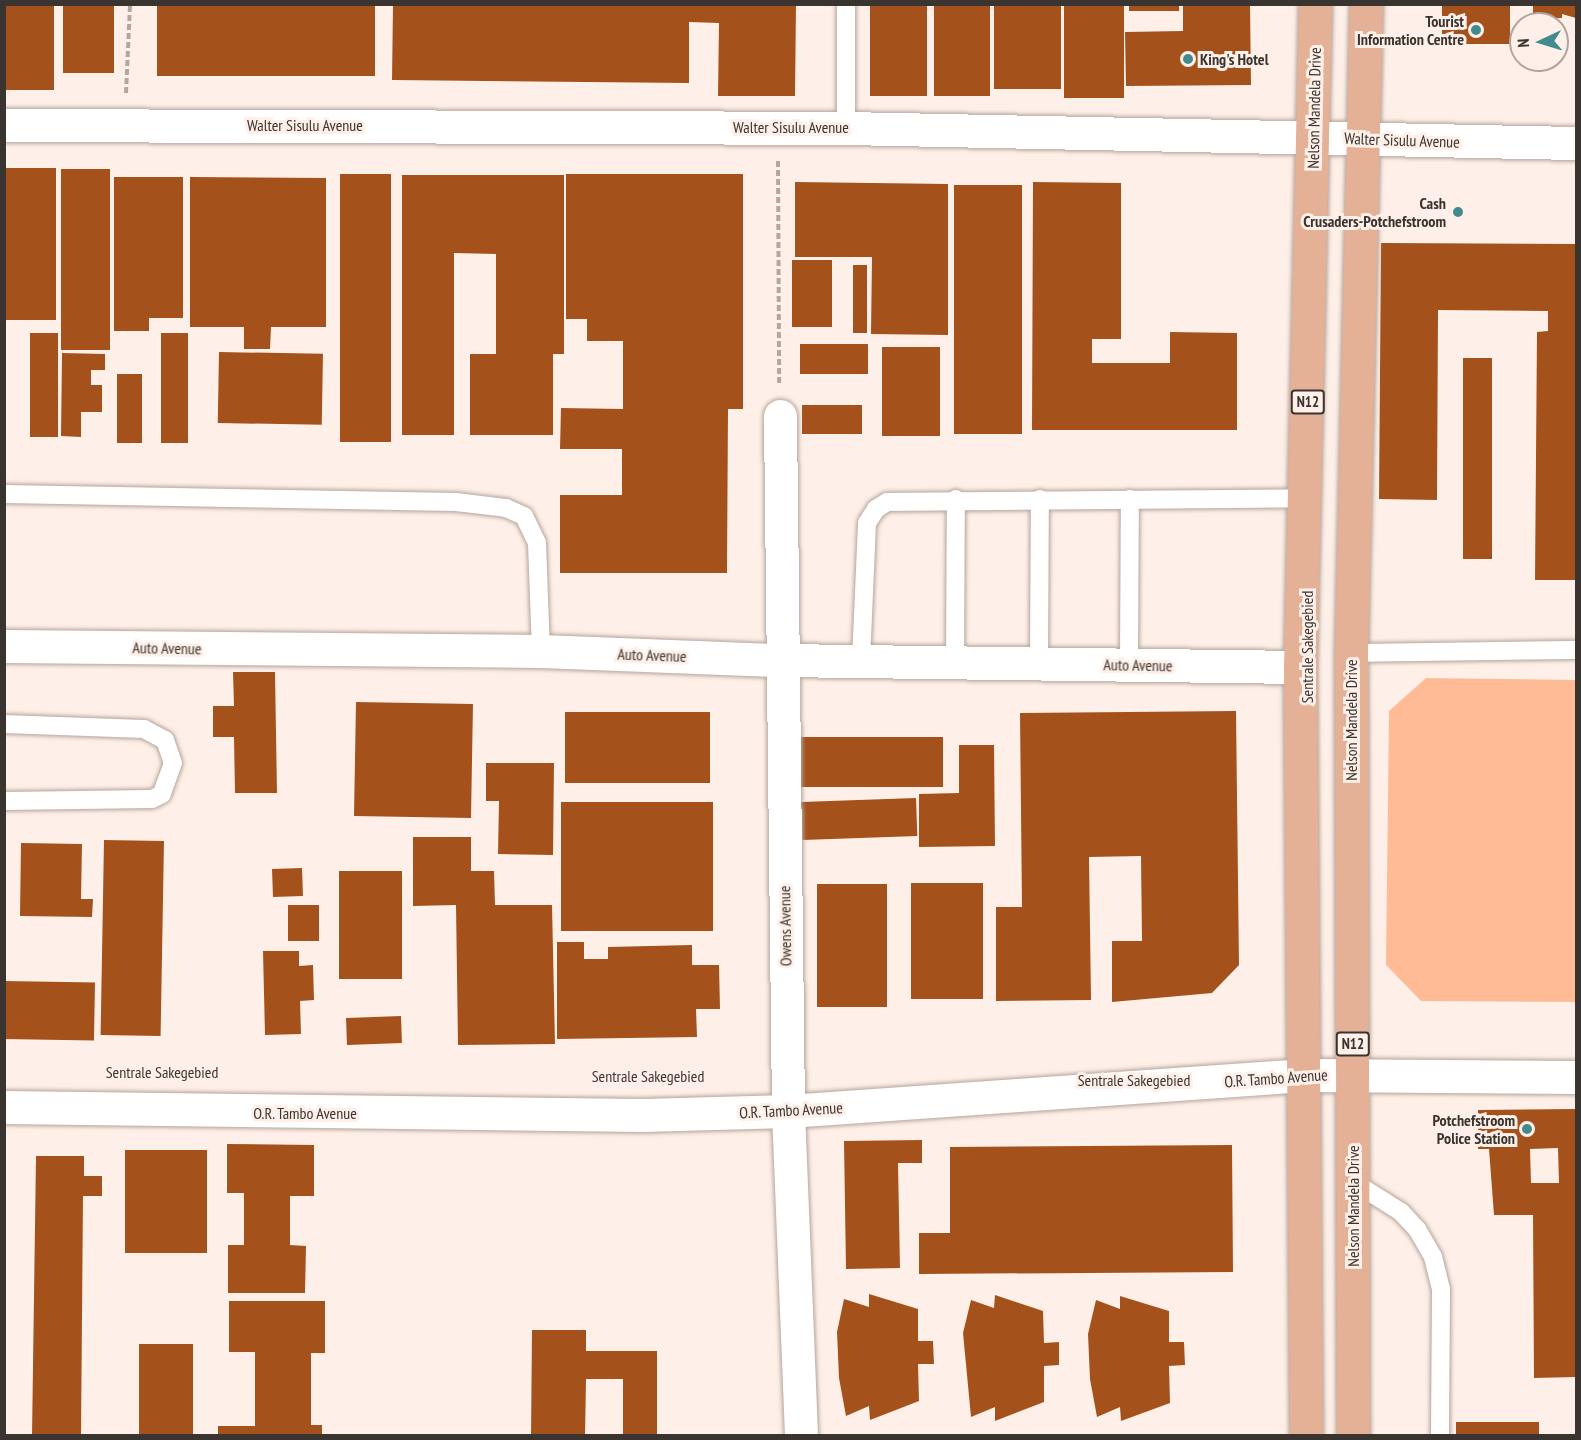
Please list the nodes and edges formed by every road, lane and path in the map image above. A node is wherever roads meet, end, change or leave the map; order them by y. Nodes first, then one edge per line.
1 (130, 4) edge
2 (846, 4) edge
3 (1316, 4) edge
4 (1366, 4) edge
5 (124, 124) junction
6 (4, 125) edge
7 (778, 127) junction
8 (846, 128) junction
9 (1314, 137) junction
10 (1365, 140) junction
11 (1576, 143) edge
12 (780, 416) joint
13 (4, 494) edge
14 (1305, 498) junction
15 (957, 499) junction
16 (1040, 499) junction
17 (1130, 499) junction
18 (4, 646) edge
19 (1576, 650) edge
20 (541, 651) junction
21 (1351, 653) junction
22 (780, 660) junction
23 (861, 661) junction
24 (955, 663) junction
25 (1039, 663) junction
26 (1129, 665) junction
27 (1300, 667) junction
28 (4, 724) edge
29 (4, 801) edge
30 (1353, 1073) junction
31 (1305, 1075) junction
32 (1576, 1077) edge
33 (4, 1107) edge
34 (788, 1111) junction
35 (1352, 1181) junction
36 (801, 1436) edge
37 (1306, 1436) edge
38 (1353, 1436) edge
39 (1440, 1436) edge

1 - 5 path
2 - 8 lane
3 - 9 highway, Nelson Mandela Drive / N12
4 - 10 highway, Nelson Mandela Drive / N12
5 - 6 street, Walter Sisulu Avenue
5 - 7 street, Walter Sisulu Avenue
7 - 8 street, Walter Sisulu Avenue
7 - 12 path
8 - 9 street, Walter Sisulu Avenue
9 - 10 street, Walter Sisulu Avenue
9 - 14 highway, Nelson Mandela Drive / N12
10 - 11 street, Walter Sisulu Avenue
10 - 21 highway, Nelson Mandela Drive / N12
12 - 22 street, Owens Avenue
13 - 20 lane
14 - 17 lane
14 - 27 highway, Nelson Mandela Drive / N12
15 - 16 lane
15 - 23 lane
15 - 24 lane
16 - 17 lane
16 - 25 lane
17 - 26 lane
18 - 20 street, Auto Avenue
19 - 21 lane
20 - 22 street, Auto Avenue
21 - 30 highway, Nelson Mandela Drive / N12
22 - 23 street, Auto Avenue
22 - 34 street, Owens Avenue
23 - 24 street, Auto Avenue
24 - 25 street, Auto Avenue
25 - 26 street, Auto Avenue
26 - 27 street, Auto Avenue
27 - 31 highway, Nelson Mandela Drive / N12
28 - 29 lane
30 - 31 street, O.R. Tambo Avenue
30 - 32 street, O.R. Tambo Avenue
30 - 35 highway, Nelson Mandela Drive / N12
31 - 34 street, O.R. Tambo Avenue
31 - 37 highway, Nelson Mandela Drive / N12
33 - 34 street, O.R. Tambo Avenue
34 - 36 street, Owens Avenue
35 - 38 highway, Nelson Mandela Drive / N12
35 - 39 lane

